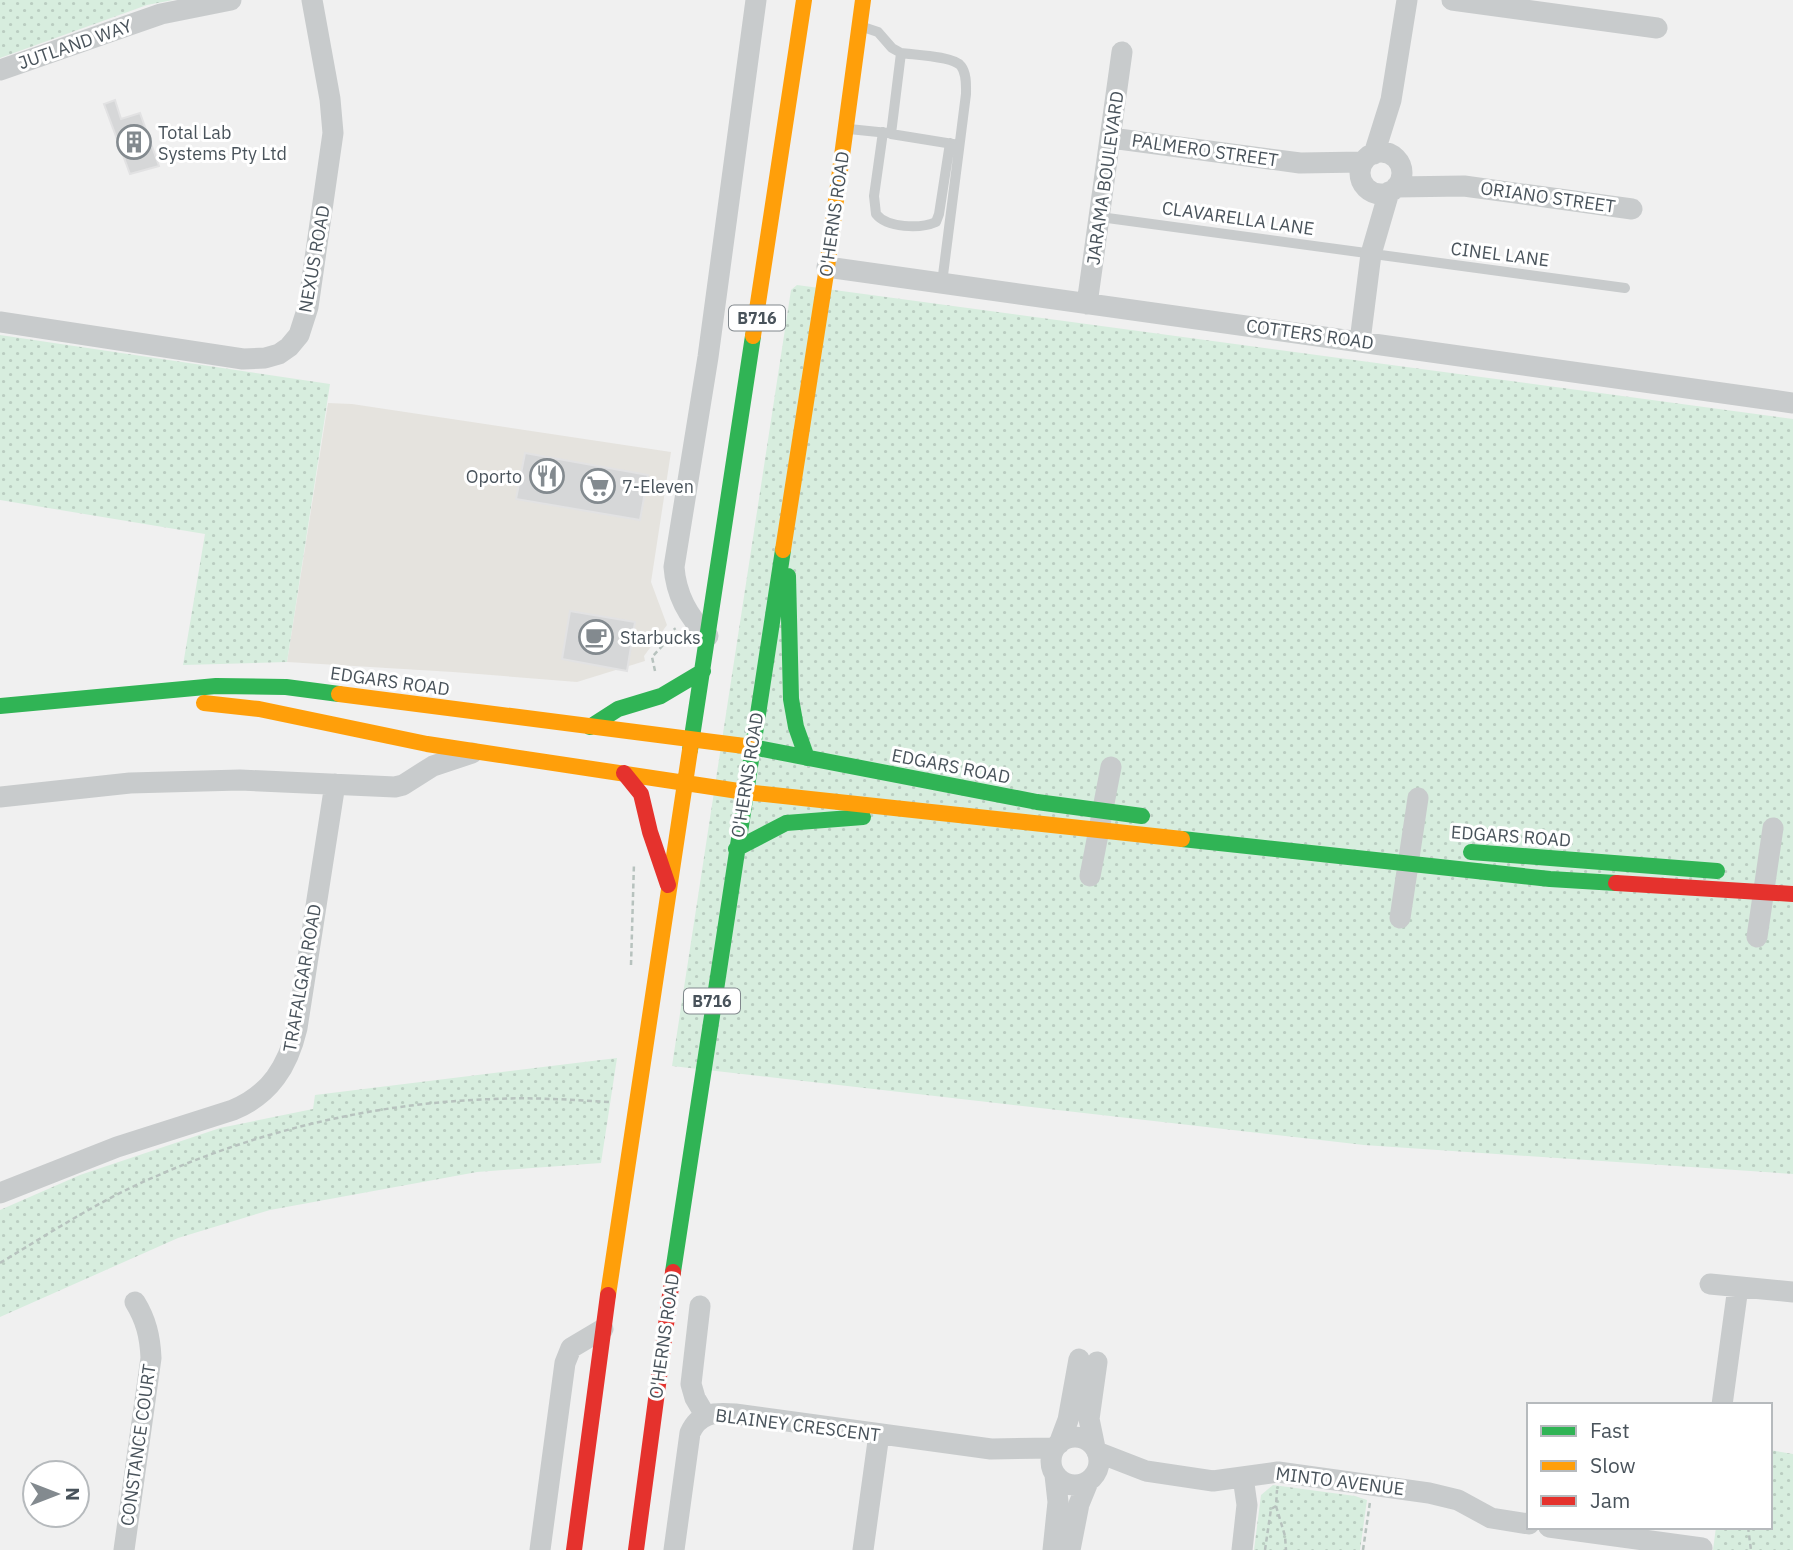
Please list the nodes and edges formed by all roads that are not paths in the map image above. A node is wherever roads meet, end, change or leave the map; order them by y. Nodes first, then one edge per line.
1 (232, 0) edge
2 (312, 0) edge
3 (756, 0) edge
4 (804, 0) edge
5 (863, 0) edge
6 (1407, 0) edge
7 (1452, 0) edge
8 (1576, 8) edge
9 (860, 26) junction
10 (1657, 28) dead end
11 (1122, 52) dead end
12 (901, 53) junction
13 (0, 70) edge
14 (846, 129) junction
15 (887, 133) junction
16 (1111, 138) junction
17 (954, 144) junction
18 (1381, 174) junction
19 (1632, 209) dead end
20 (1100, 217) junction
21 (1371, 254) junction
22 (827, 267) junction
23 (942, 283) junction
24 (1625, 288) dead end
25 (1087, 304) junction
26 (0, 322) edge
27 (1360, 341) junction
28 (1793, 403) edge
29 (787, 521) junction
30 (708, 636) junction
31 (703, 671) junction
32 (104, 695) junction
33 (0, 706) edge
34 (590, 727) junction
35 (693, 738) junction
36 (752, 747) junction
37 (477, 751) junction
38 (807, 758) junction
39 (1111, 767) dead end
40 (624, 773) junction
41 (686, 783) junction
42 (335, 785) junction
43 (745, 792) junction
44 (0, 797) edge
45 (1418, 798) dead end
46 (922, 811) junction
47 (1156, 818) dead end
48 (1100, 820) junction
49 (1773, 828) dead end
50 (1236, 829) dead end
51 (736, 849) junction
52 (1451, 851) dead end
53 (1415, 854) junction
54 (1090, 876) dead end
55 (1760, 878) junction
56 (670, 889) junction
57 (1793, 894) edge
58 (1400, 918) dead end
59 (1757, 937) dead end
60 (0, 1193) edge
61 (1710, 1284) dead end
62 (1738, 1287) junction
63 (1793, 1292) edge
64 (135, 1302) dead end
65 (700, 1306) dead end
66 (603, 1329) junction
67 (1722, 1403) edge
68 (705, 1415) junction
69 (879, 1434) junction
70 (1057, 1446) junction
71 (991, 1449) junction
72 (1096, 1450) junction
73 (1146, 1471) junction
74 (1054, 1473) junction
75 (1243, 1477) junction
76 (1088, 1481) junction
77 (1527, 1524) edge
78 (1570, 1529) edge
79 (1703, 1542) edge
80 (124, 1550) edge
81 (540, 1550) edge
82 (574, 1550) edge
83 (636, 1550) edge
84 (674, 1550) edge
85 (863, 1550) edge
86 (1052, 1550) edge
87 (1070, 1550) edge
88 (1242, 1550) edge

1 - 13 street, JUTLAND WAY
2 - 26 street, NEXUS ROAD
3 - 30 street
4 - 30 main road, B716
5 - 9 main road, O'HERNS ROAD / B716
6 - 18 street
7 - 8 street
8 - 10 street
9 - 12 lane
9 - 14 main road, O'HERNS ROAD / B716
11 - 16 street, JARAMA BOULEVARD
12 - 15 lane
12 - 17 lane
14 - 15 lane
14 - 22 main road, O'HERNS ROAD / B716
15 - 17 lane
15 - 17 lane
16 - 18 street, PALMERO STREET
16 - 20 street, JARAMA BOULEVARD
17 - 23 lane
18 - 19 street, ORIANO STREET
18 - 21 street
20 - 21 lane, CLAVARELLA LANE
20 - 25 street, JARAMA BOULEVARD
21 - 24 lane, CINEL LANE
21 - 27 street
22 - 23 street, COTTERS ROAD
22 - 29 main road, O'HERNS ROAD / B716
23 - 25 street, COTTERS ROAD
25 - 27 street, COTTERS ROAD
27 - 28 street, COTTERS ROAD
29 - 36 main road, O'HERNS ROAD / B716
29 - 38 main road
30 - 31 main road, B716
31 - 34 main road
31 - 35 main road, B716
32 - 33 main road, EDGARS ROAD
32 - 34 main road, EDGARS ROAD
32 - 37 main road, EDGARS ROAD
34 - 35 main road, EDGARS ROAD
35 - 36 main road, EDGARS ROAD
35 - 41 main road, B716
36 - 38 main road, EDGARS ROAD
36 - 43 main road, O'HERNS ROAD / B716
37 - 40 main road, EDGARS ROAD
37 - 42 street
38 - 48 main road, EDGARS ROAD
39 - 48 street
40 - 41 main road, EDGARS ROAD
40 - 56 main road
41 - 43 main road, EDGARS ROAD
41 - 56 main road, B716
42 - 44 street
42 - 60 street, TRAFALGAR ROAD
43 - 46 main road, EDGARS ROAD
43 - 51 main road, O'HERNS ROAD / B716
45 - 53 street
46 - 48 main road, EDGARS ROAD
46 - 51 main road
47 - 48 main road, EDGARS ROAD
48 - 53 main road, EDGARS ROAD
48 - 54 street
49 - 55 street
50 - 53 main road, EDGARS ROAD
51 - 83 main road, O'HERNS ROAD / B716
52 - 55 main road, EDGARS ROAD
53 - 55 main road, EDGARS ROAD
53 - 58 street
55 - 57 main road, EDGARS ROAD
55 - 59 street
56 - 66 main road, B716
61 - 62 street
62 - 63 street
62 - 67 street
64 - 80 street, CONSTANCE COURT
65 - 68 street
66 - 81 street
66 - 82 main road, B716
68 - 69 street, BLAINEY CRESCENT
68 - 84 street, BLAINEY CRESCENT
69 - 71 street, BLAINEY CRESCENT
69 - 85 street
70 - 71 street, BLAINEY CRESCENT
70 - 72 street
70 - 72 street
70 - 74 street
71 - 74 street, BLAINEY CRESCENT
72 - 73 street, MINTO AVENUE
72 - 76 street
73 - 75 street, MINTO AVENUE
73 - 76 street, MINTO AVENUE
74 - 76 street
74 - 86 street
75 - 77 street, MINTO AVENUE
75 - 88 street
76 - 87 street
78 - 79 street

